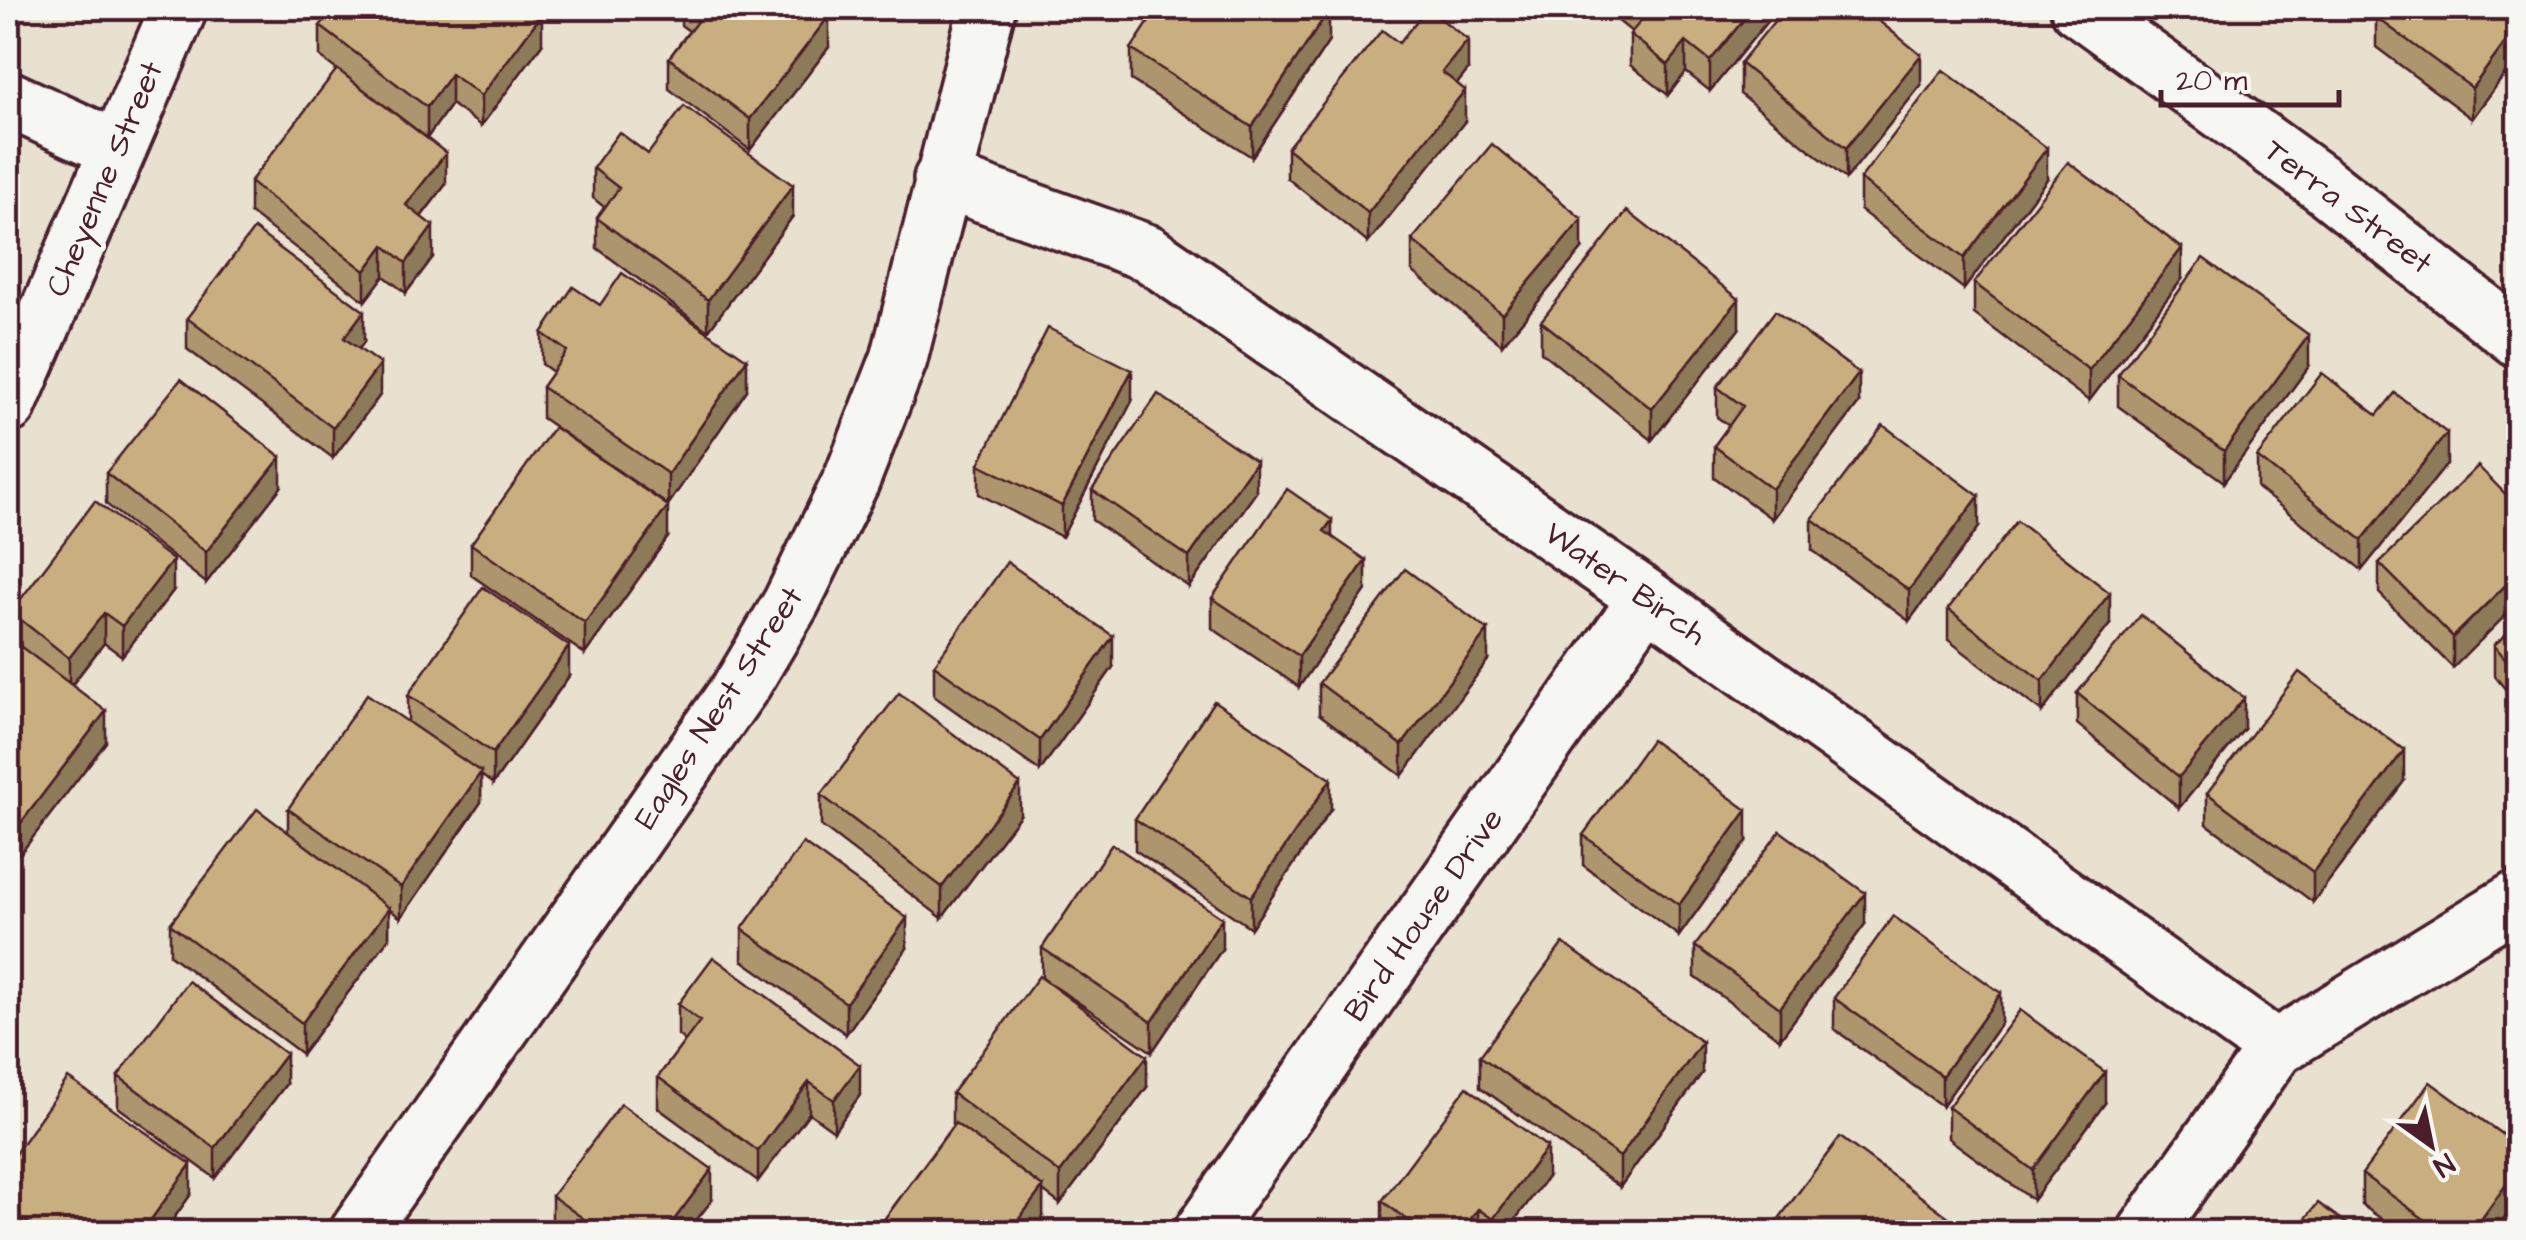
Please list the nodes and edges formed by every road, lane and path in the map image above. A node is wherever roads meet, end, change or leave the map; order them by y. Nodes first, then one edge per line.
1 (179, 8) edge
2 (987, 8) edge
3 (2078, 8) edge
4 (8, 99) edge
5 (115, 148) junction
6 (942, 179) junction
7 (2518, 339) edge
8 (8, 405) edge
9 (1647, 598) junction
10 (2518, 899) edge
11 (2276, 1048) junction
12 (358, 1232) edge
13 (1202, 1232) edge
14 (2146, 1232) edge

1 - 5 street, Cheyenne Street
2 - 6 street, Eagles Nest Street
3 - 7 street, Terra Street
4 - 5 street
5 - 8 street, Cheyenne Street
6 - 9 street, Water Birch
6 - 12 street, Eagles Nest Street
9 - 11 street, Water Birch
9 - 13 street, Bird House Drive
10 - 11 street
11 - 14 street

